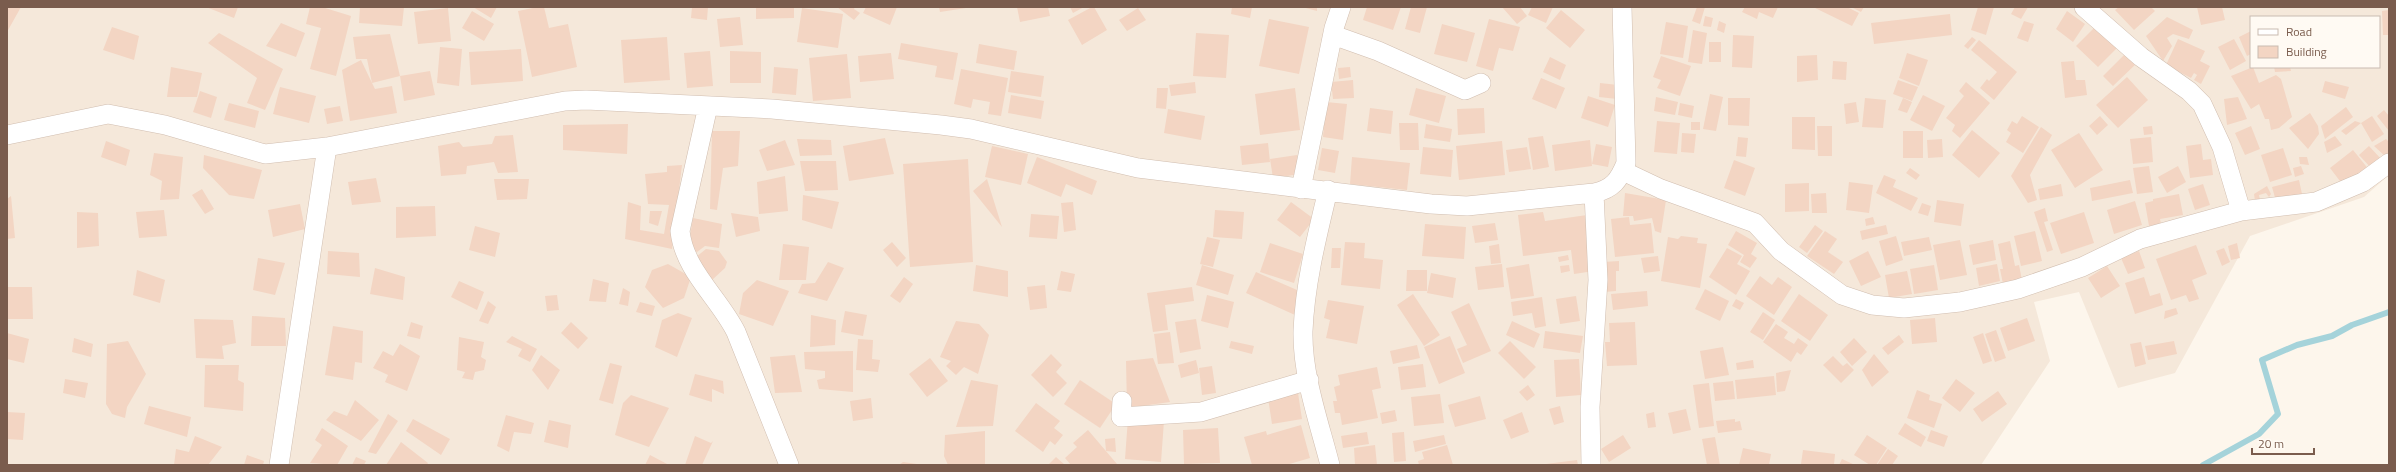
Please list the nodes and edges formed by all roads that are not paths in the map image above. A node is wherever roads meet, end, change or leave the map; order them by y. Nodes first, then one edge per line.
1 (1341, 7) edge
2 (1622, 7) edge
3 (2084, 7) edge
4 (1332, 35) junction
5 (1481, 83) dead end
6 (708, 106) junction
7 (7, 135) edge
8 (327, 147) junction
9 (2389, 163) edge
10 (1623, 171) junction
11 (1301, 189) junction
12 (1328, 190) junction
13 (1594, 193) junction
14 (2241, 211) junction
15 (1308, 380) junction
16 (1122, 401) dead end
17 (279, 465) edge
18 (789, 465) edge
19 (1330, 465) edge
20 (1591, 465) edge

1 - 4 street
2 - 10 street
3 - 14 street
4 - 5 street
4 - 11 street
6 - 8 street
6 - 11 street
6 - 18 street
7 - 8 street
8 - 17 street
9 - 14 street
10 - 13 street
10 - 14 street
11 - 12 street
12 - 13 street
12 - 15 street
13 - 20 street
15 - 16 street
15 - 19 street

